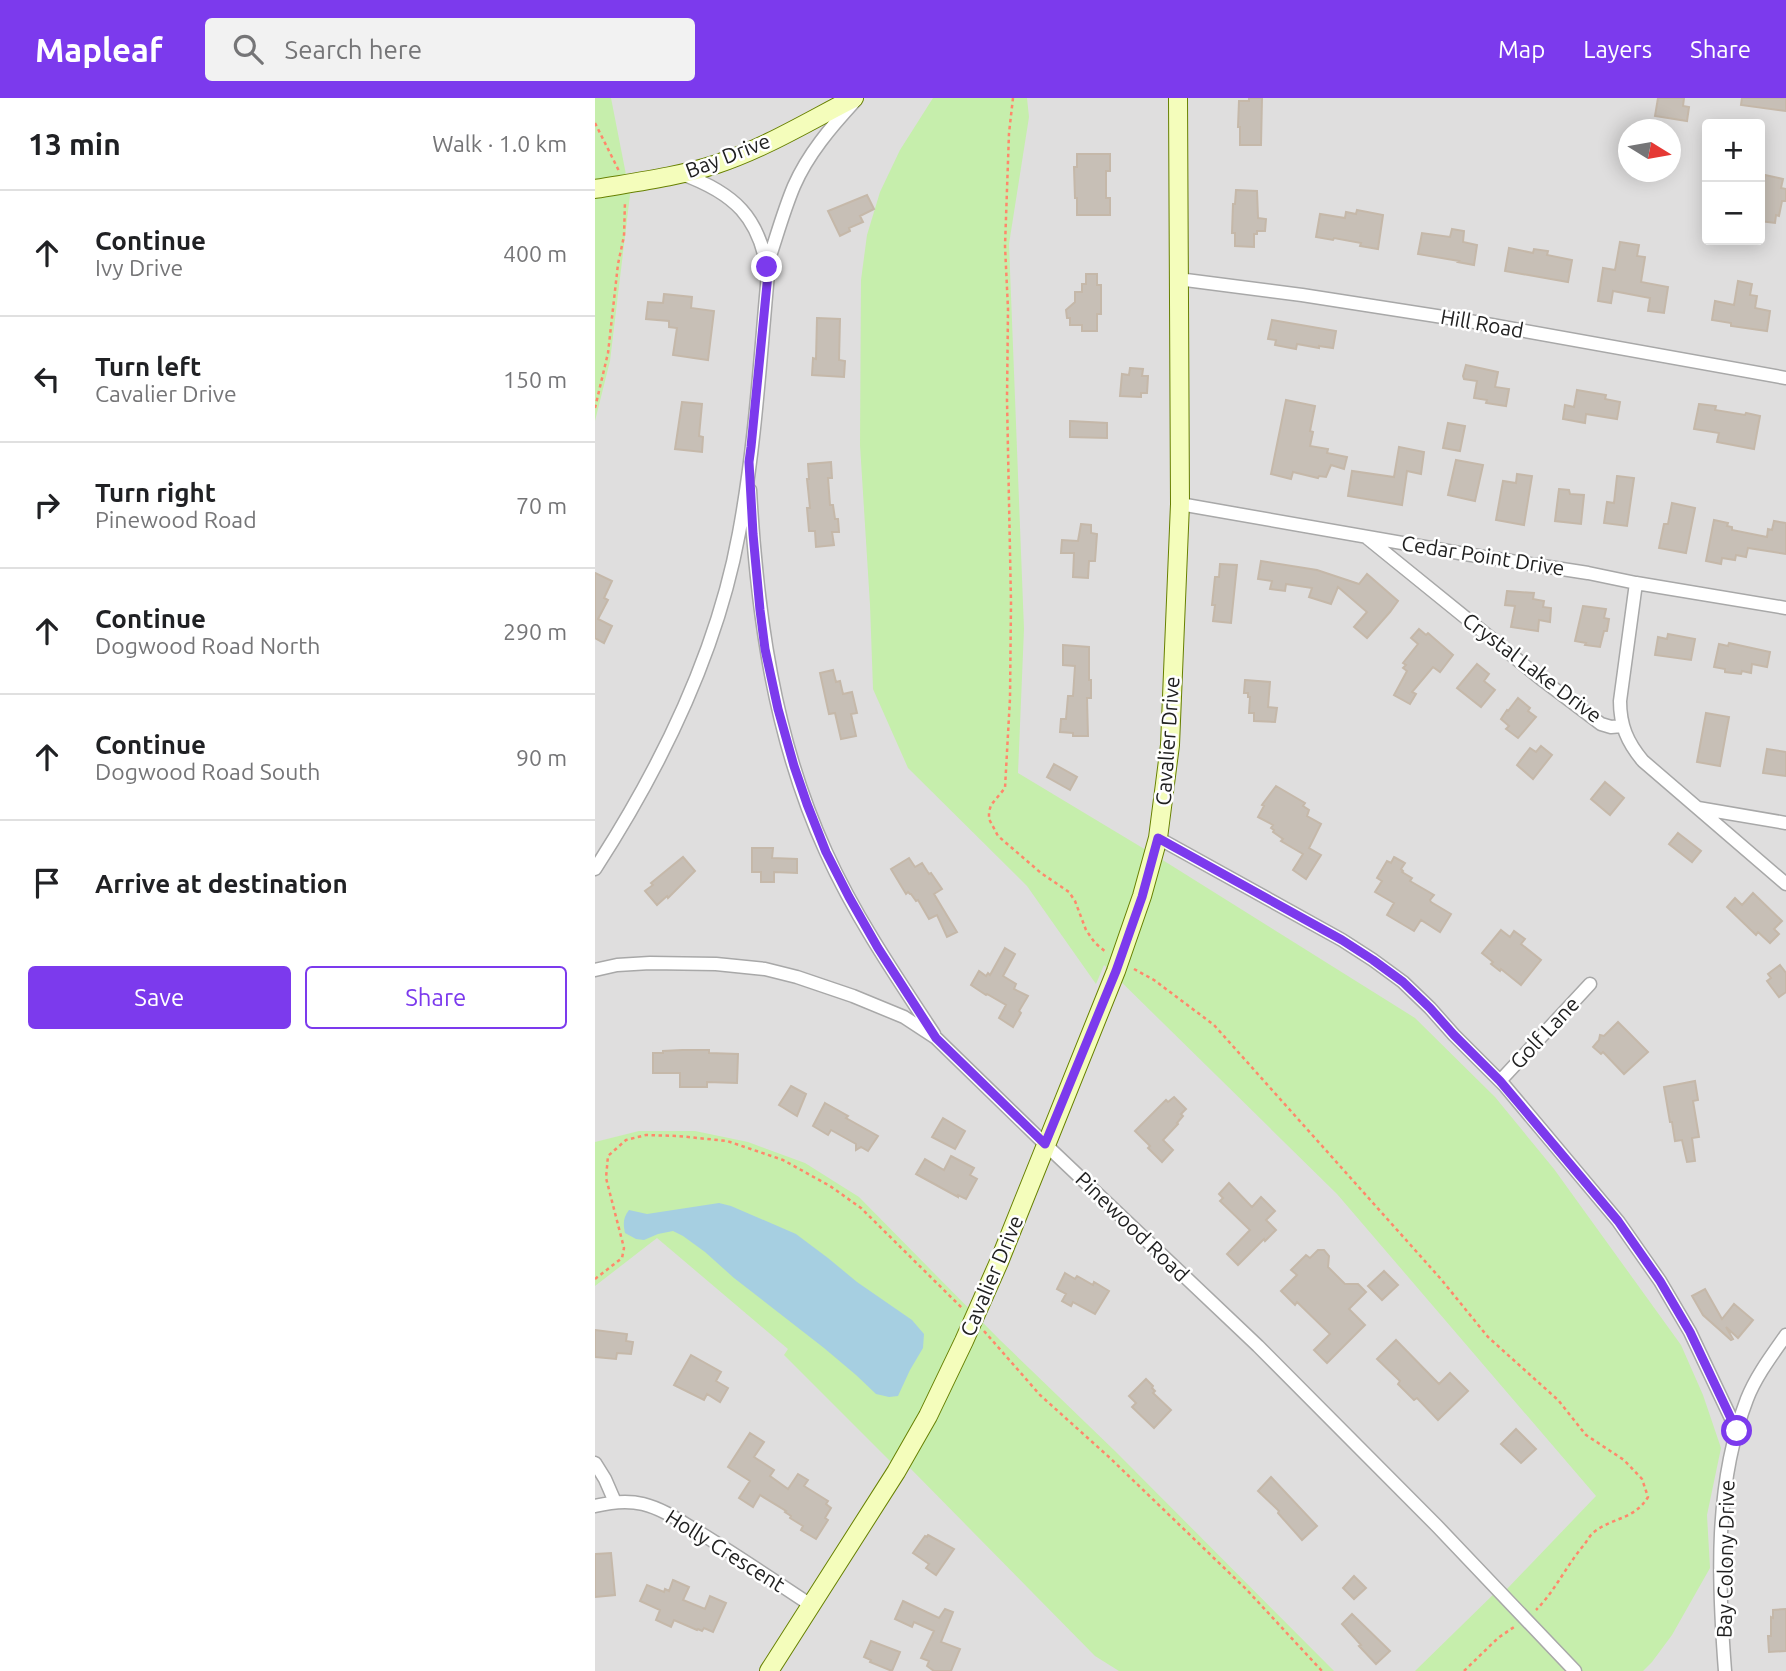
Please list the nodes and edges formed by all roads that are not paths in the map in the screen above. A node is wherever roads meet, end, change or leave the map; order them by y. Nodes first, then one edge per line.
1 (855, 98) edge
2 (1178, 98) edge
3 (681, 174) junction
4 (595, 189) edge
5 (767, 267) junction
6 (1178, 278) junction
7 (1786, 378) edge
8 (749, 462) junction
9 (1180, 504) junction
10 (1365, 536) junction
11 (1636, 583) junction
12 (1786, 608) edge
13 (1622, 726) junction
14 (1697, 808) junction
15 (1786, 823) edge
16 (1158, 838) junction
17 (595, 869) edge
18 (1786, 884) edge
19 (595, 970) edge
20 (1590, 984) dead end
21 (936, 1038) junction
22 (1500, 1081) junction
23 (1045, 1144) junction
24 (1786, 1335) edge
25 (1737, 1431) junction
26 (595, 1462) edge
27 (615, 1502) junction
28 (595, 1506) edge
29 (811, 1605) junction
30 (769, 1671) edge
31 (1575, 1671) edge
32 (1725, 1671) edge

1 - 3 street, Bay Drive
1 - 5 street
2 - 6 street, Cavalier Drive
3 - 4 street, Bay Drive
3 - 5 street
5 - 8 street
6 - 7 street, Hill Road
6 - 9 street, Cavalier Drive
8 - 17 street
8 - 21 street
9 - 10 street, Cedar Point Drive
9 - 16 street, Cavalier Drive
10 - 11 street, Cedar Point Drive
10 - 13 street, Crystal Lake Drive
11 - 12 street, Cedar Point Drive
11 - 13 street
13 - 14 street, Crystal Lake Drive
14 - 15 street
14 - 18 street, Crystal Lake Drive
16 - 22 street
16 - 23 street, Cavalier Drive
19 - 21 street, Pinewood Road
20 - 22 street, Golf Lane
21 - 23 street, Pinewood Road
22 - 25 street
23 - 29 street, Cavalier Drive
23 - 31 street, Pinewood Road
24 - 25 street, Bay Colony Drive
25 - 32 street, Bay Colony Drive
26 - 27 street
27 - 28 street, Holly Crescent
27 - 29 street, Holly Crescent
29 - 30 street, Cavalier Drive

